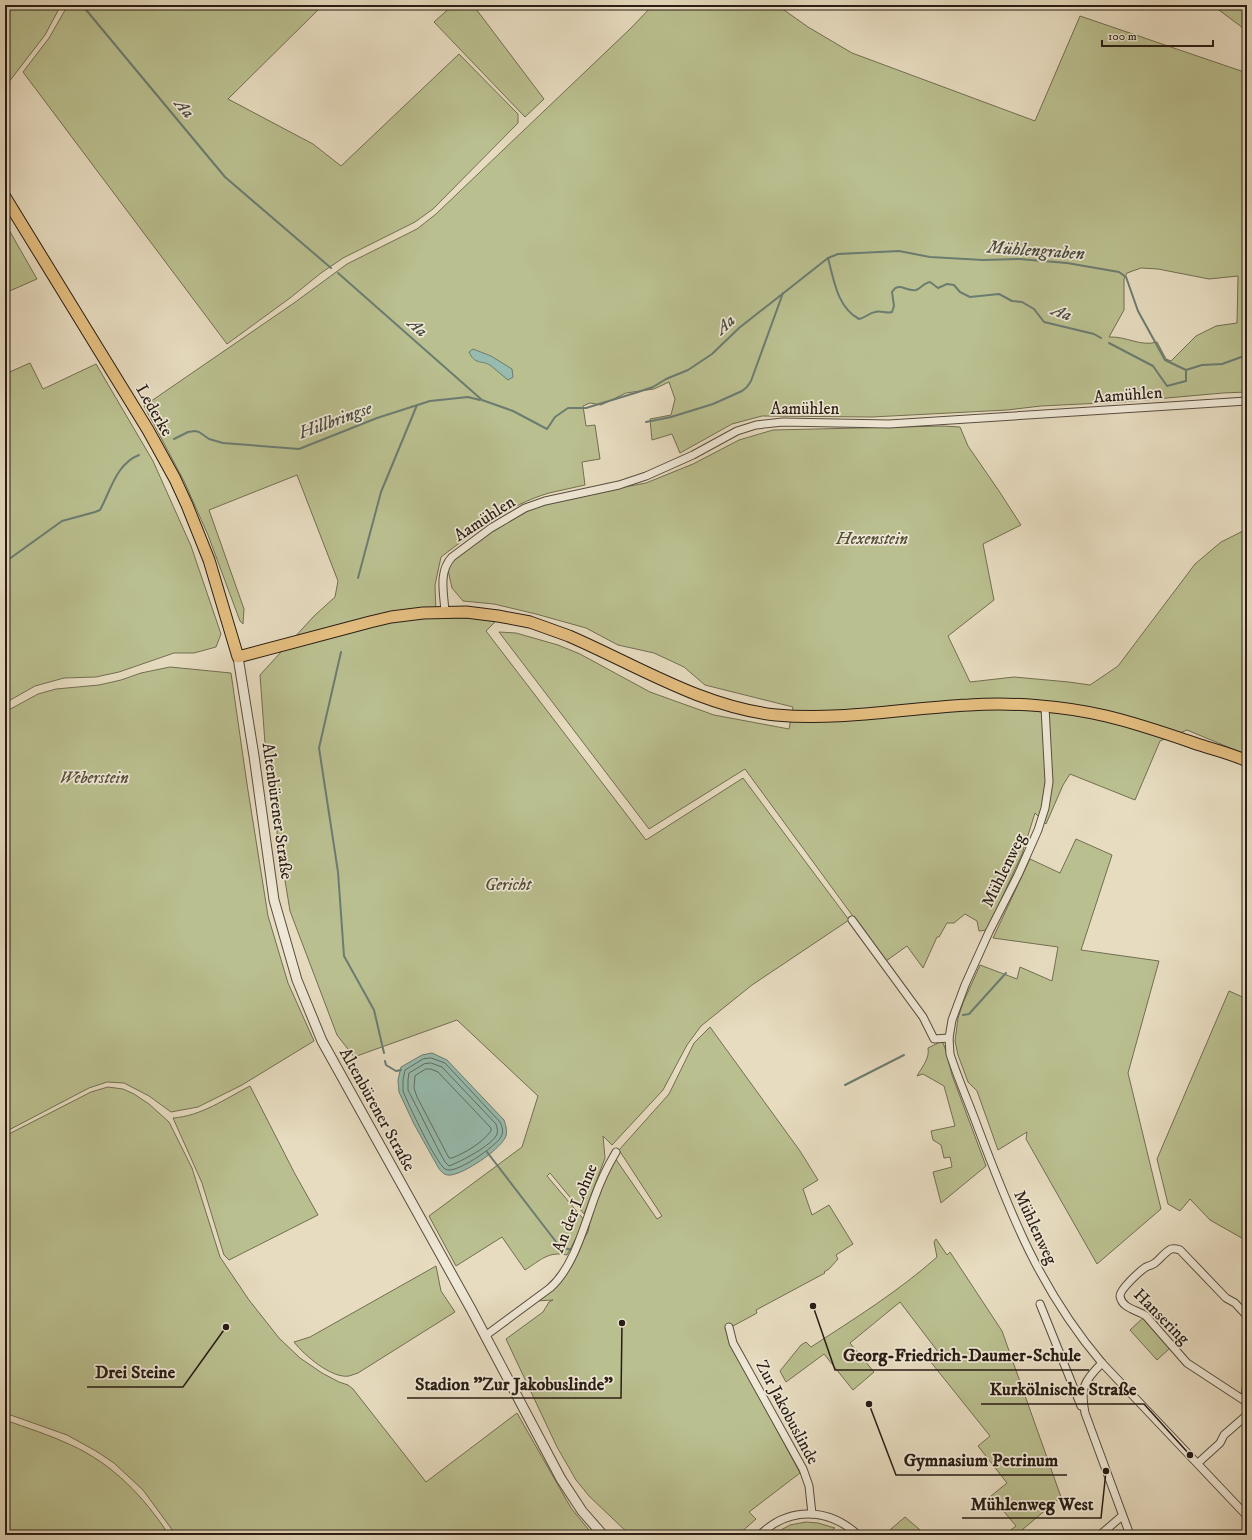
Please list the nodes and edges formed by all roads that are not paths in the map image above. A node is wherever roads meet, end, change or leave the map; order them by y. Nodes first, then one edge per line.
1 (5, 197) edge
2 (1247, 401) edge
3 (445, 612) junction
4 (238, 657) junction
5 (1046, 707) junction
6 (1247, 761) edge
7 (852, 920) dead end
8 (949, 1038) junction
9 (616, 1152) dead end
10 (1040, 1304) dead end
11 (1247, 1316) edge
12 (729, 1327) dead end
13 (485, 1336) junction
14 (1102, 1363) junction
15 (1247, 1381) edge
16 (1246, 1403) edge
17 (1085, 1413) junction
18 (1247, 1415) edge
19 (1198, 1463) junction
20 (812, 1514) junction
21 (1247, 1516) edge
22 (1123, 1519) junction
23 (602, 1535) edge
24 (760, 1535) edge
25 (858, 1535) edge
26 (1100, 1535) edge
27 (1130, 1535) edge
28 (1136, 1535) edge

1 - 4 main road, Lederke
2 - 3 street, Aamühlen
3 - 4 main road
3 - 5 main road
4 - 13 street, Altenbürener Straße
5 - 6 main road
5 - 8 street, Mühlenweg
7 - 8 street
8 - 14 street, Mühlenweg
9 - 13 street, An der Lohne
10 - 17 street
11 - 16 street, Hansering
12 - 20 street, Zur Jakobuslinde
13 - 23 street, Altenbürener Straße
14 - 17 street
14 - 19 street, Mühlenweg
15 - 16 street
17 - 22 street
18 - 19 street
19 - 21 street, Mühlenweg
20 - 24 street
20 - 25 street
22 - 26 street
22 - 27 street
22 - 28 street

